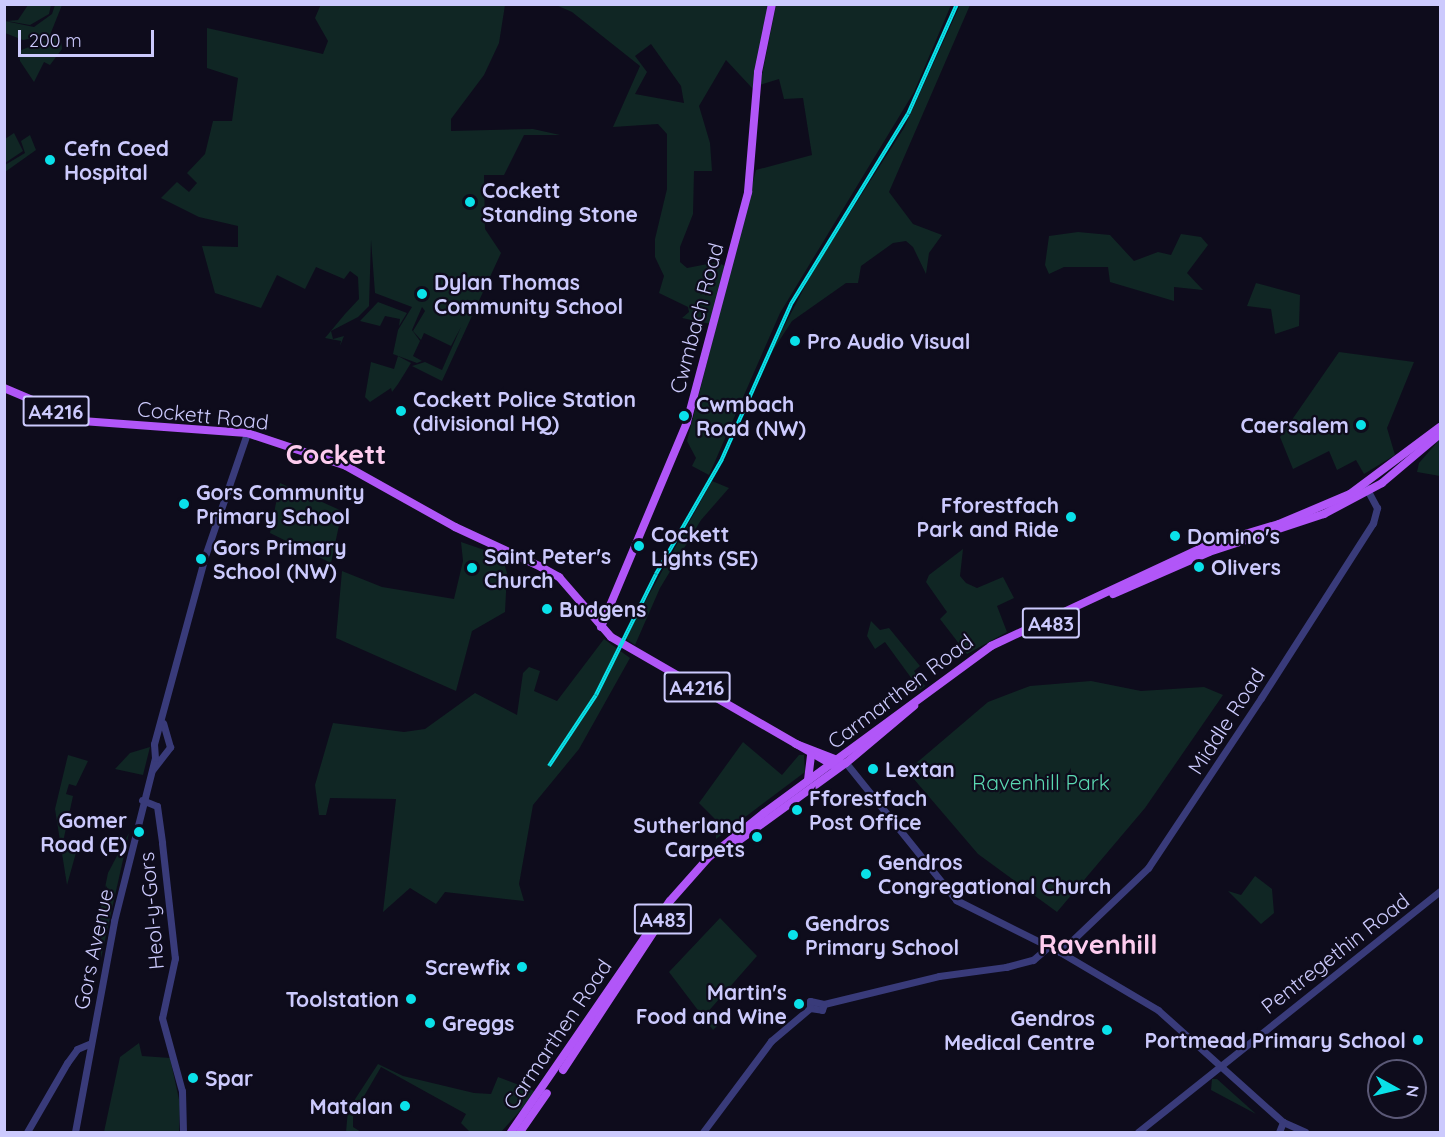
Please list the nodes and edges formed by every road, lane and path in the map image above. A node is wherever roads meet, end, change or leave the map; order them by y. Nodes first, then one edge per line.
1 (772, 4) edge
2 (4, 388) edge
3 (1440, 427) edge
4 (247, 433) junction
5 (1436, 435) edge
6 (1367, 489) junction
7 (601, 627) junction
8 (162, 720) junction
9 (158, 738) junction
10 (168, 739) junction
11 (796, 744) junction
12 (154, 750) junction
13 (165, 754) junction
14 (811, 755) junction
15 (838, 764) junction
16 (150, 773) junction
17 (807, 783) junction
18 (142, 800) junction
19 (1440, 891) edge
20 (1048, 947) junction
21 (1060, 952) junction
22 (91, 1043) junction
23 (1221, 1065) junction
24 (1283, 1122) junction
25 (27, 1132) edge
26 (75, 1132) edge
27 (183, 1132) edge
28 (511, 1132) edge
29 (520, 1132) edge
30 (703, 1132) edge
31 (1138, 1132) edge
32 (1279, 1132) edge
33 (1305, 1132) edge

1 - 7 main road, Cwmbach Road
2 - 4 main road, Cockett Road / A4216
3 - 5 main road, A483
4 - 7 main road, Cockett Road / A4216
4 - 8 street
5 - 6 main road, Carmarthen Road / A483
6 - 15 main road, Carmarthen Road / A483
6 - 21 street, Middle Road
7 - 11 main road, A4216
8 - 9 street
8 - 10 street
9 - 10 street
9 - 12 street, Gors Avenue
10 - 13 street
11 - 14 main road, A4216
11 - 15 main road, A4216
12 - 13 street
12 - 16 street, Gors Avenue
13 - 16 street, Gors Avenue
14 - 15 main road, A4216
14 - 17 main road
15 - 17 main road, Carmarthen Road / A483
15 - 20 street
15 - 29 main road, Carmarthen Road / A483
16 - 18 street, Gors Avenue
17 - 28 main road, Carmarthen Road / A483
18 - 22 street, Gors Avenue
18 - 27 street, Heol-y-Gors
19 - 23 street, Pentregethin Road
20 - 21 street
20 - 30 street
21 - 23 street
22 - 25 street
22 - 26 street, Gors Avenue
23 - 24 street
23 - 31 street, Pentregethin Road
24 - 32 street
24 - 33 street

